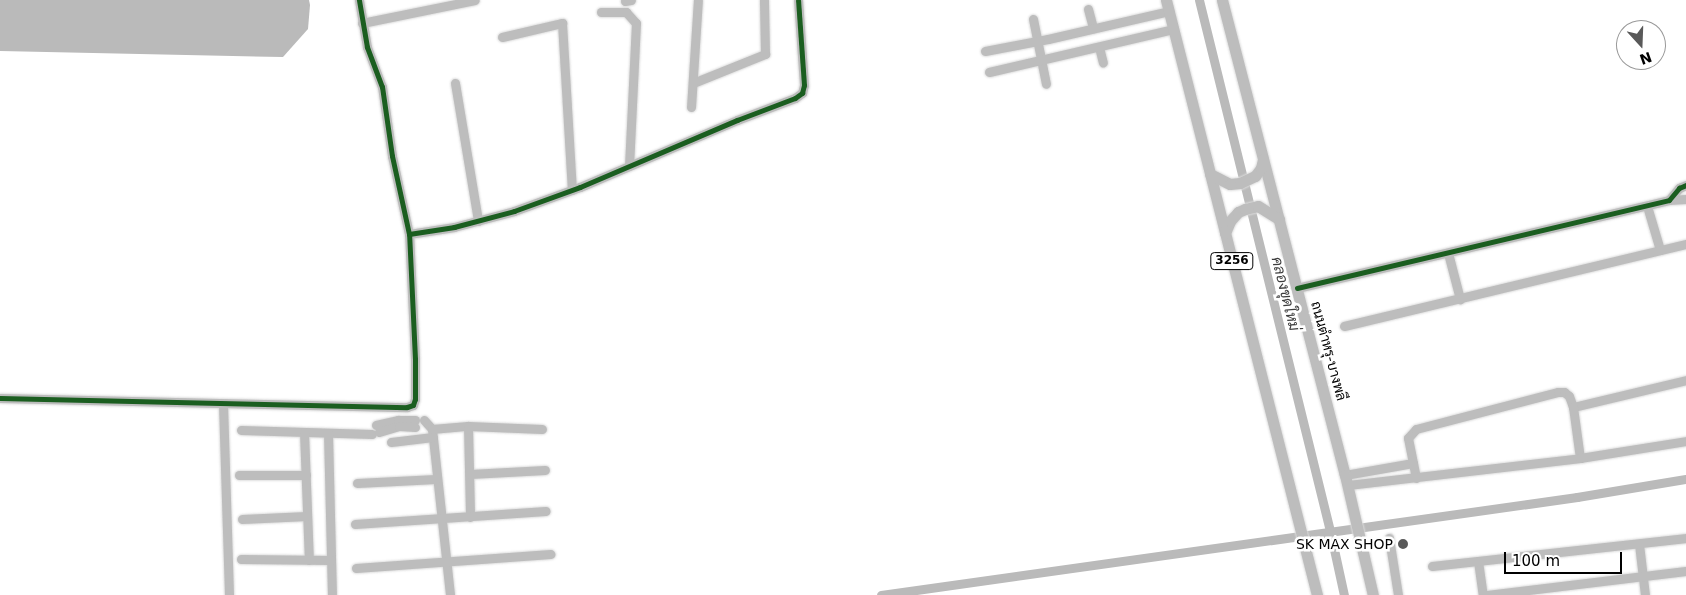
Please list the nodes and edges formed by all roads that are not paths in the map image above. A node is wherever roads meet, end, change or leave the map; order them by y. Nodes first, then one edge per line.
1 (359, 0) edge
2 (475, 0) edge
3 (698, 0) edge
4 (764, 0) edge
5 (798, 0) edge
6 (1222, 0) edge
7 (1167, 5) edge
8 (1088, 9) dead end
9 (601, 12) dead end
10 (1033, 19) dead end
11 (362, 22) junction
12 (1093, 28) junction
13 (1174, 29) junction
14 (502, 37) dead end
15 (1037, 41) junction
16 (1099, 47) junction
17 (985, 51) dead end
18 (1041, 60) junction
19 (1103, 63) dead end
20 (989, 72) dead end
21 (455, 83) dead end
22 (693, 83) junction
23 (1046, 84) dead end
24 (691, 107) dead end
25 (1263, 157) junction
26 (629, 166) junction
27 (1210, 174) junction
28 (1686, 185) edge
29 (572, 190) junction
30 (1686, 199) edge
31 (1669, 200) junction
32 (1647, 206) junction
33 (1279, 219) junction
34 (478, 221) junction
35 (1225, 233) junction
36 (409, 234) junction
37 (1686, 244) edge
38 (1660, 250) junction
39 (1448, 253) junction
40 (1297, 288) junction
41 (1460, 299) junction
42 (1344, 326) dead end
43 (1686, 380) edge
44 (0, 398) edge
45 (223, 404) junction
46 (395, 407) junction
47 (1573, 407) junction
48 (398, 423) junction
49 (424, 426) junction
50 (468, 426) junction
51 (542, 429) dead end
52 (241, 430) dead end
53 (304, 432) junction
54 (328, 433) junction
55 (1686, 441) edge
56 (391, 442) dead end
57 (1580, 458) junction
58 (1413, 463) junction
59 (545, 470) dead end
60 (470, 474) junction
61 (239, 475) dead end
62 (306, 475) junction
63 (1416, 478) junction
64 (436, 479) junction
65 (1347, 480) junction
66 (357, 483) dead end
67 (546, 511) dead end
68 (307, 516) junction
69 (470, 517) junction
70 (242, 519) dead end
71 (441, 519) junction
72 (355, 524) dead end
73 (1389, 538) dead end
74 (1686, 538) edge
75 (1639, 544) junction
76 (550, 554) dead end
77 (241, 560) dead end
78 (309, 560) junction
79 (331, 560) junction
80 (446, 560) junction
81 (1478, 561) junction
82 (1432, 566) dead end
83 (356, 568) dead end
84 (1686, 571) edge
85 (1643, 576) junction
86 (229, 595) edge
87 (332, 595) edge
88 (450, 595) edge
89 (1317, 595) edge
90 (1373, 595) edge
91 (1398, 595) edge
92 (1487, 595) edge
93 (1645, 595) edge

1 - 11 street
2 - 11 street
3 - 22 street
4 - 22 street
5 - 26 street
6 - 25 main road, ถนนตำหรุ-บางพลี
7 - 12 street
7 - 13 main road, 3256
8 - 12 street
9 - 26 street
10 - 15 street
11 - 36 street
12 - 15 street
13 - 16 street
13 - 27 main road, 3256
14 - 29 street
15 - 17 street
15 - 18 street
16 - 18 street
16 - 19 street
18 - 20 street
18 - 23 street
21 - 34 street
22 - 24 street
25 - 27 main road
25 - 33 main road, ถนนตำหรุ-บางพลี
26 - 29 street
27 - 35 main road, 3256
28 - 31 street
29 - 34 street
30 - 31 street
31 - 32 street
32 - 38 street
32 - 39 street
33 - 35 main road
33 - 40 main road, ถนนตำหรุ-บางพลี
34 - 36 street
35 - 89 main road, 3256
36 - 46 street
37 - 38 street
38 - 41 street
39 - 40 street
39 - 41 street
40 - 65 main road, ถนนตำหรุ-บางพลี
41 - 42 street
43 - 47 street
44 - 45 street
45 - 46 street
45 - 86 street
46 - 48 street
47 - 57 street
47 - 58 street
48 - 49 street
48 - 54 street
49 - 50 street
49 - 56 street
49 - 64 street
50 - 51 street
50 - 60 street
52 - 53 street
53 - 54 street
53 - 62 street
54 - 79 street
55 - 57 street
57 - 63 street
58 - 63 street
58 - 65 street
59 - 60 street
60 - 69 street
61 - 62 street
62 - 68 street
63 - 65 street
64 - 66 street
64 - 71 street
65 - 90 main road, ถนนตำหรุ-บางพลี
67 - 69 street
68 - 70 street
68 - 78 street
69 - 71 street
71 - 72 street
71 - 80 street
73 - 91 street
74 - 75 street
75 - 81 street
75 - 85 street
76 - 80 street
77 - 78 street
78 - 79 street
79 - 87 street
80 - 83 street
80 - 88 street
81 - 82 street
81 - 92 street
84 - 85 street
85 - 92 street
85 - 93 street

